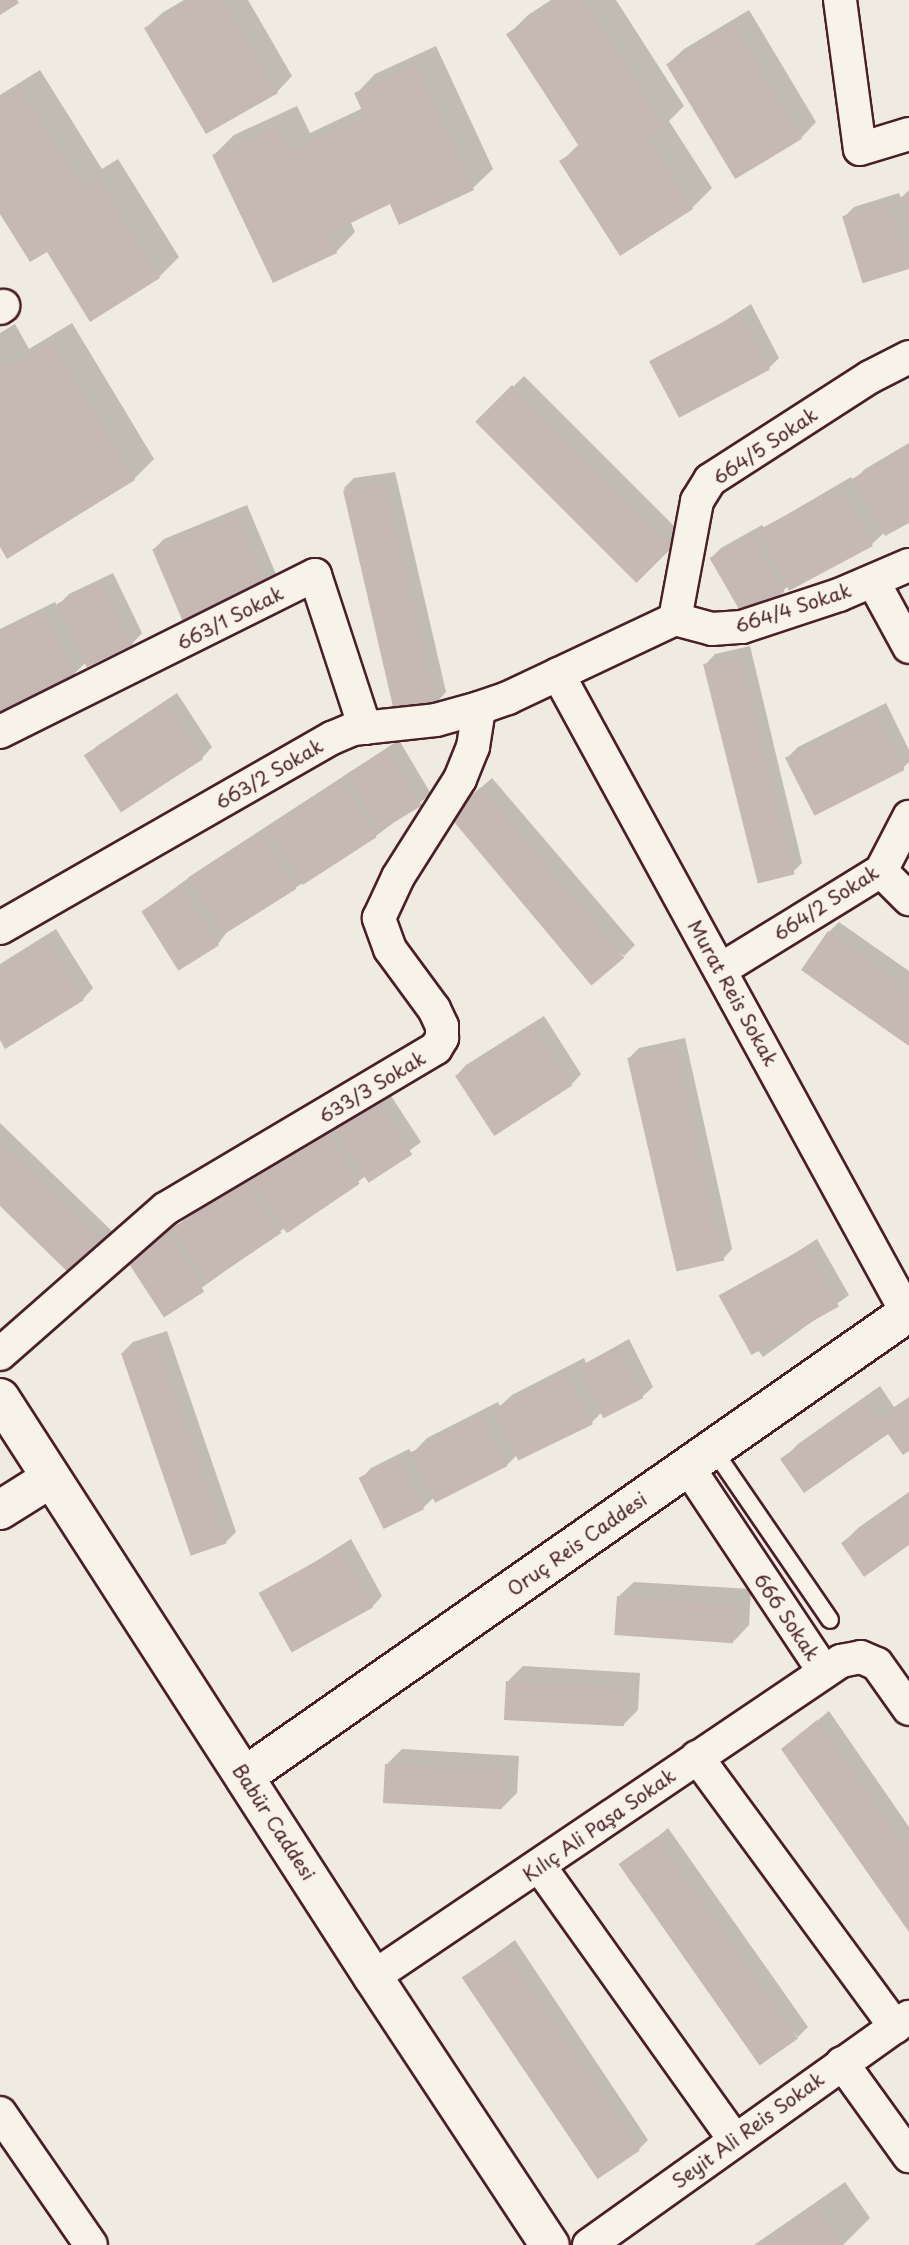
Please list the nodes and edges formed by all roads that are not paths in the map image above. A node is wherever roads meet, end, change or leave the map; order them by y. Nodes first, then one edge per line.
1 (840, 0) edge
2 (909, 134) edge
3 (909, 357) edge
4 (909, 565) edge
5 (873, 581) junction
6 (675, 619) junction
7 (909, 647) edge
8 (558, 674) junction
9 (480, 708) junction
10 (365, 728) junction
11 (0, 733) edge
12 (909, 817) edge
13 (881, 871) junction
14 (909, 900) edge
15 (0, 928) edge
16 (720, 970) junction
17 (908, 1312) edge
18 (0, 1354) edge
19 (0, 1398) edge
20 (700, 1457) junction
21 (51, 1478) junction
22 (0, 1510) edge
23 (830, 1620) dead end
24 (824, 1672) junction
25 (909, 1709) edge
26 (697, 1757) junction
27 (245, 1776) junction
28 (540, 1867) junction
29 (373, 1977) junction
30 (902, 2022) edge
31 (842, 2063) junction
32 (0, 2113) edge
33 (735, 2140) junction
34 (909, 2156) edge
35 (91, 2245) edge
36 (550, 2245) edge
37 (589, 2245) edge

1 - 2 street
3 - 6 street, 664/5 Sokak
4 - 5 street, 664/4 Sokak
5 - 6 street, 664/4 Sokak
5 - 7 street
6 - 8 street
8 - 9 street, 663/2 Sokak
8 - 16 street, Murat Reis Sokak
9 - 10 street, 663/2 Sokak
9 - 18 street, 633/3 Sokak
10 - 11 street, 663/1 Sokak
10 - 15 street, 663/2 Sokak
12 - 13 street, 664/2 Sokak
13 - 14 street
13 - 16 street, 664/2 Sokak
16 - 17 street, Murat Reis Sokak
17 - 20 main road, Oruç Reis Caddesi
19 - 21 main road, Babür Caddesi
20 - 23 lane
20 - 24 street, 666 Sokak
20 - 27 main road, Oruç Reis Caddesi
21 - 22 main road
21 - 27 main road, Babür Caddesi
24 - 25 street, 666 Sokak
24 - 26 street, Kılıç Ali Paşa Sokak
26 - 28 street, Kılıç Ali Paşa Sokak
26 - 30 street
27 - 29 main road, Babür Caddesi
28 - 29 street, Kılıç Ali Paşa Sokak
28 - 33 street
29 - 36 main road, Babür Caddesi
30 - 31 street, Seyit Ali Reis Sokak
31 - 33 street, Seyit Ali Reis Sokak
31 - 34 street
32 - 35 street
33 - 37 street, Seyit Ali Reis Sokak

